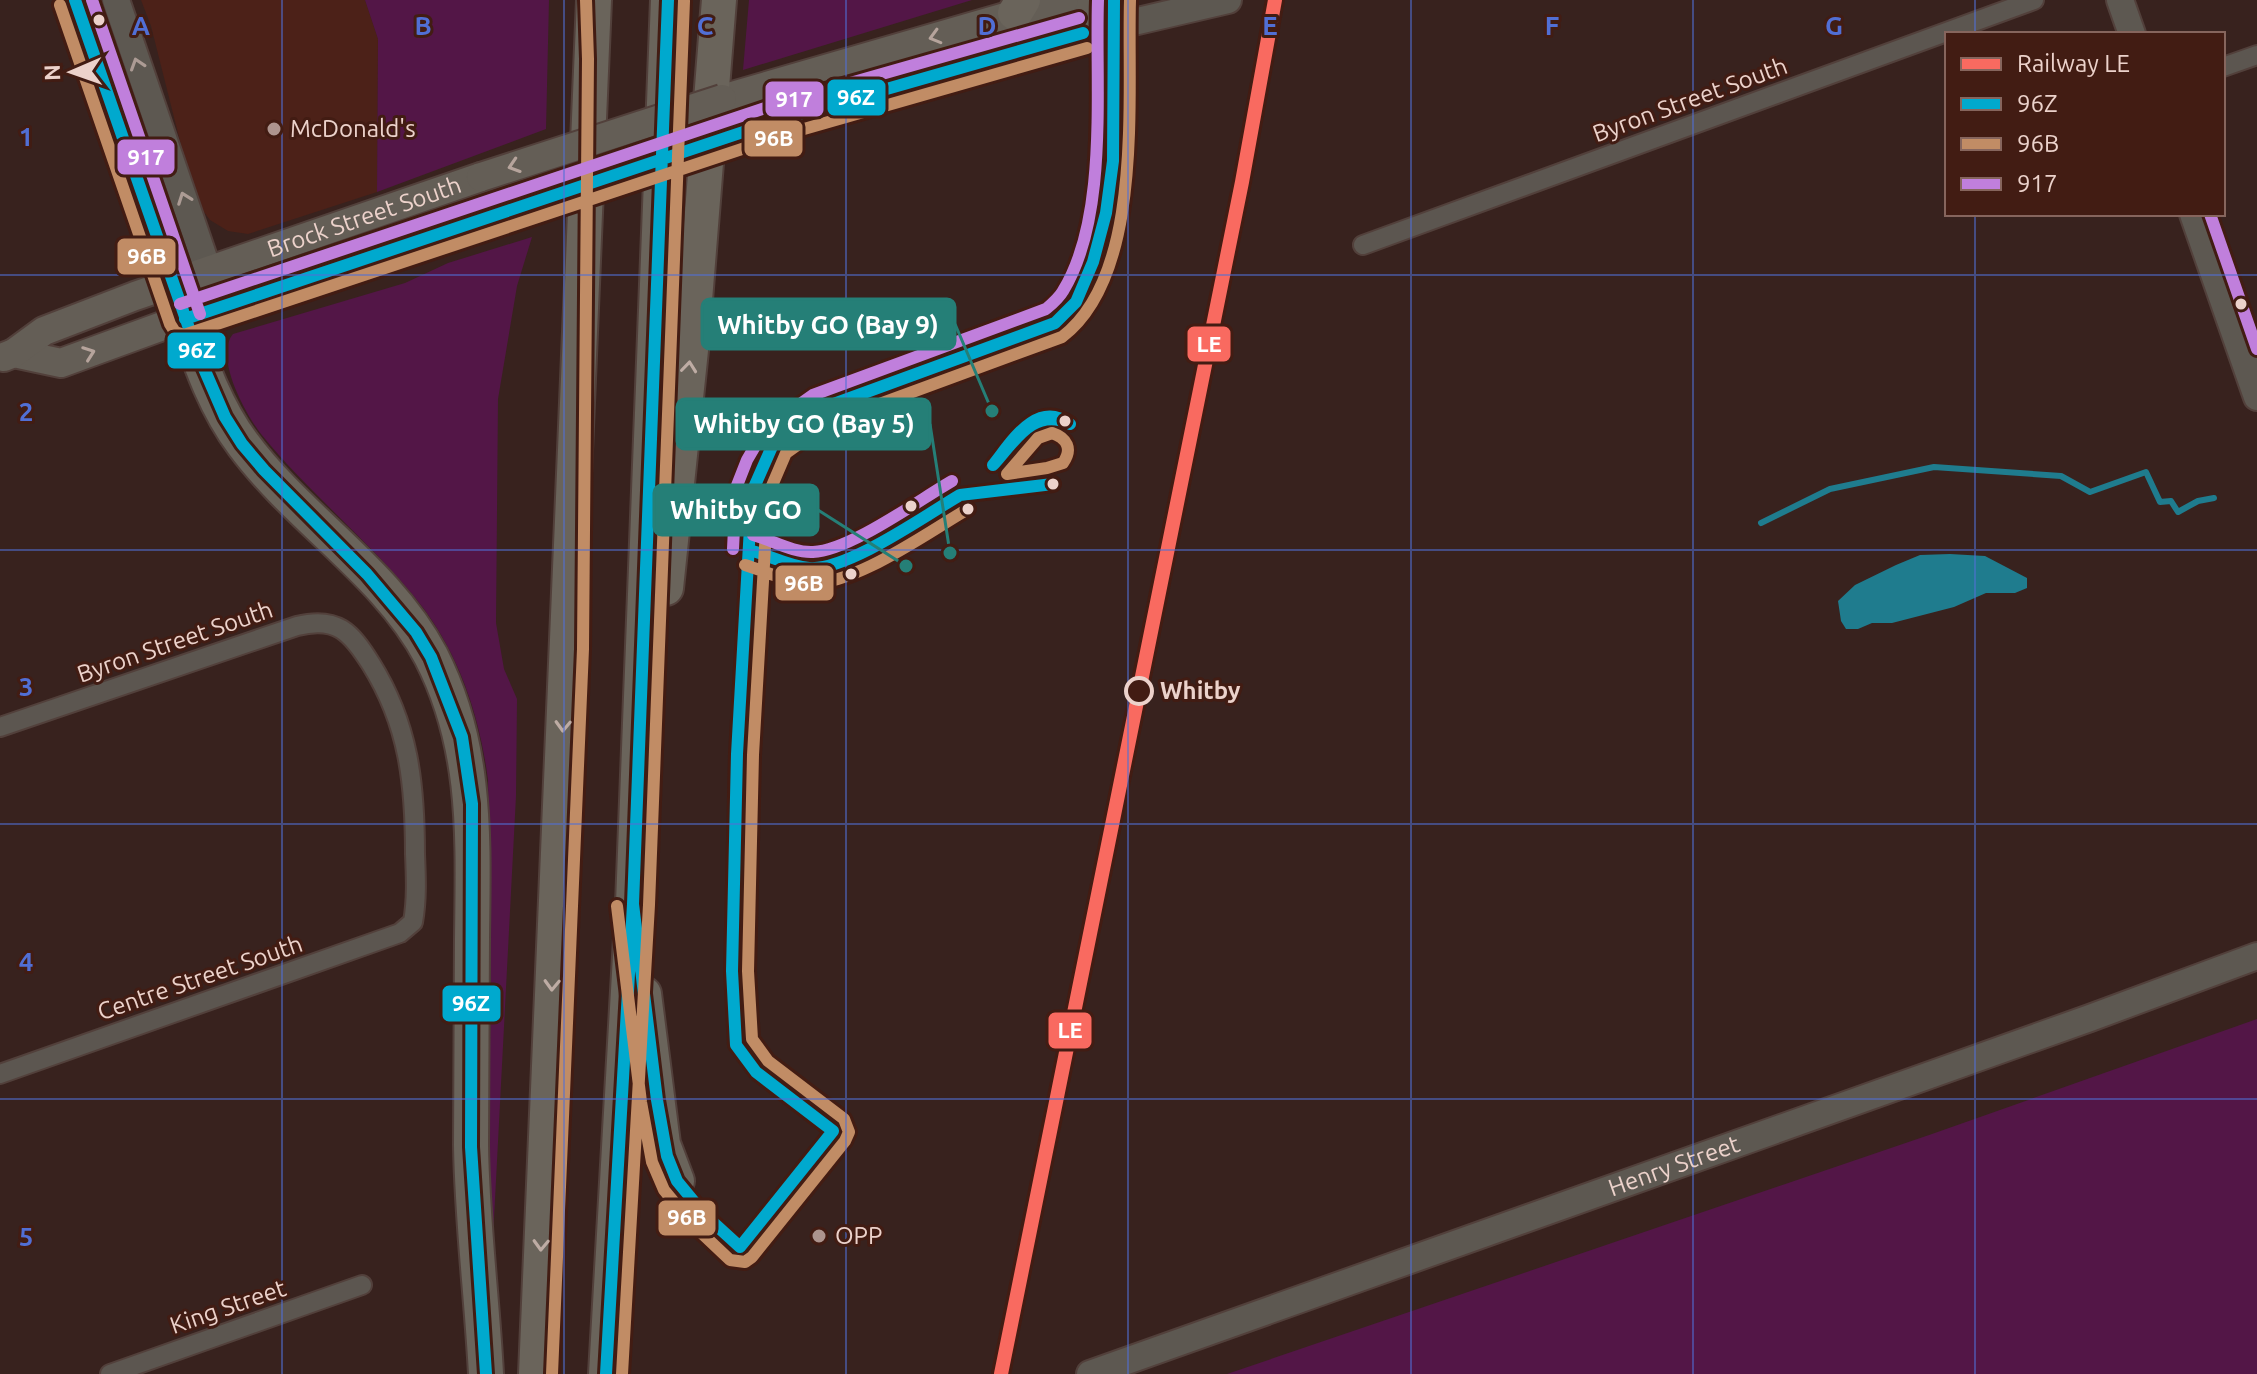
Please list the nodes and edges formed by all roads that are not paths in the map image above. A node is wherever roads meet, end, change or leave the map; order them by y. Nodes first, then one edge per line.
1 (75, 0) edge
2 (116, 0) edge
3 (570, 0) edge
4 (594, 0) edge
5 (668, 0) edge
6 (719, 0) edge
7 (1064, 0) edge
8 (1084, 0) edge
9 (2034, 0) edge
10 (2120, 0) edge
11 (1216, 3) edge
12 (1019, 7) edge
13 (1113, 13) edge
14 (1945, 32) edge
15 (1946, 32) edge
16 (2131, 32) edge
17 (1083, 33) junction
18 (2257, 55) edge
19 (2225, 66) edge
20 (2194, 216) edge
21 (1363, 245) dead end
22 (208, 270) junction
23 (172, 282) junction
24 (220, 305) junction
25 (185, 319) junction
26 (7, 356) edge
27 (2257, 397) edge
28 (567, 648) junction
29 (0, 727) edge
30 (633, 897) junction
31 (413, 922) joint
32 (2257, 956) edge
33 (0, 1074) edge
34 (677, 1181) dead end
35 (362, 1285) dead end
36 (110, 1374) edge
37 (486, 1374) edge
38 (536, 1374) edge
39 (606, 1374) edge
40 (1090, 1374) edge

1 - 23 main road
22 -> 2 main road
3 - 28 highway
4 - 28 highway
5 - 30 highway
30 -> 6 highway
7 - 12 main road
8 - 17 main road
9 - 15 street, Byron Street South
10 - 16 main road
11 - 13 main road, Brock Street South
12 -> 22 main road, Brock Street South, bridge
13 - 17 main road, Brock Street South
14 - 21 street, Byron Street South
17 - 24 main road, Brock Street South, bridge
18 - 19 street
20 - 27 main road
22 - 23 main road, Brock Street South
22 - 24 main road
23 - 25 main road
23 - 26 main road, Brock Street South
24 - 25 main road, Brock Street South
26 -> 25 main road, Brock Street South
25 - 37 highway
28 -> 38 highway
29 - 31 street, Byron Street South
30 - 34 highway
30 - 39 highway
31 - 33 street, Centre Street South
32 - 40 main road, Henry Street
35 - 36 street, King Street

